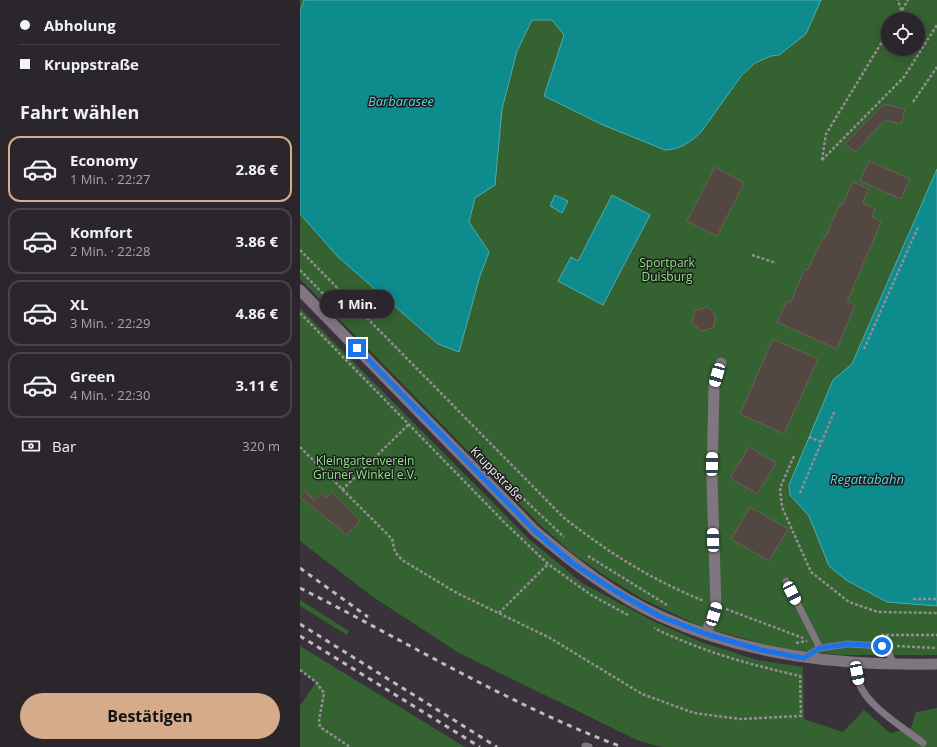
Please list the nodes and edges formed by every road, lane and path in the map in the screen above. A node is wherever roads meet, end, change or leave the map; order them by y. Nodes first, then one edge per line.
1 (898, 0) edge
2 (908, 0) edge
3 (901, 10) joint
4 (937, 25) edge
5 (881, 44) edge
6 (925, 44) edge
7 (917, 56) edge
8 (937, 67) edge
9 (913, 102) dead end
10 (918, 227) dead end
11 (300, 250) edge
12 (752, 255) dead end
13 (776, 263) dead end
14 (300, 270) edge
15 (300, 290) edge
16 (334, 305) dead end
17 (300, 313) edge
18 (864, 349) dead end
19 (721, 363) dead end
20 (835, 410) dead end
21 (409, 424) junction
22 (809, 437) dead end
23 (822, 442) junction
24 (300, 447) edge
25 (794, 456) dead end
26 (506, 482) dead end
27 (342, 490) junction
28 (800, 493) dead end
29 (565, 538) dead end
30 (582, 552) dead end
31 (548, 564) junction
32 (786, 580) dead end
33 (582, 583) dead end
34 (580, 587) junction
35 (913, 598) dead end
36 (937, 599) edge
37 (672, 606) dead end
38 (716, 606) junction
39 (499, 613) junction
40 (937, 613) edge
41 (633, 617) dead end
42 (653, 628) dead end
43 (706, 634) junction
44 (937, 635) edge
45 (885, 640) dead end
46 (809, 641) dead end
47 (892, 644) dead end
48 (820, 648) junction
49 (937, 648) edge
50 (804, 658) junction
51 (854, 662) junction
52 (937, 664) edge
53 (894, 665) junction
54 (300, 670) edge
55 (923, 742) dead end
56 (350, 747) edge

1 - 3 path
2 - 3 path
4 - 6 path
5 - 7 path
8 - 9 path
10 - 18 path
11 - 38 path
12 - 13 path
14 - 16 path
15 - 43 street, Kruppstraße
17 - 21 path
19 - 38 street
20 - 23 path
21 - 27 path
21 - 31 path
22 - 23 path
23 - 28 path
24 - 27 path
25 - 40 path
26 - 29 path
27 - 39 path
30 - 37 path
31 - 34 path
31 - 39 path
32 - 48 lane
33 - 34 path
34 - 41 path
35 - 36 path
38 - 43 street
38 - 46 path
39 - 42 path
43 - 50 street, Kruppstraße
44 - 45 path
47 - 49 path
48 - 50 lane
48 - 53 lane
50 - 51 street, Kruppstraße
51 - 53 street, Kruppstraße
51 - 55 lane
52 - 53 street, Kruppstraße
54 - 56 path

